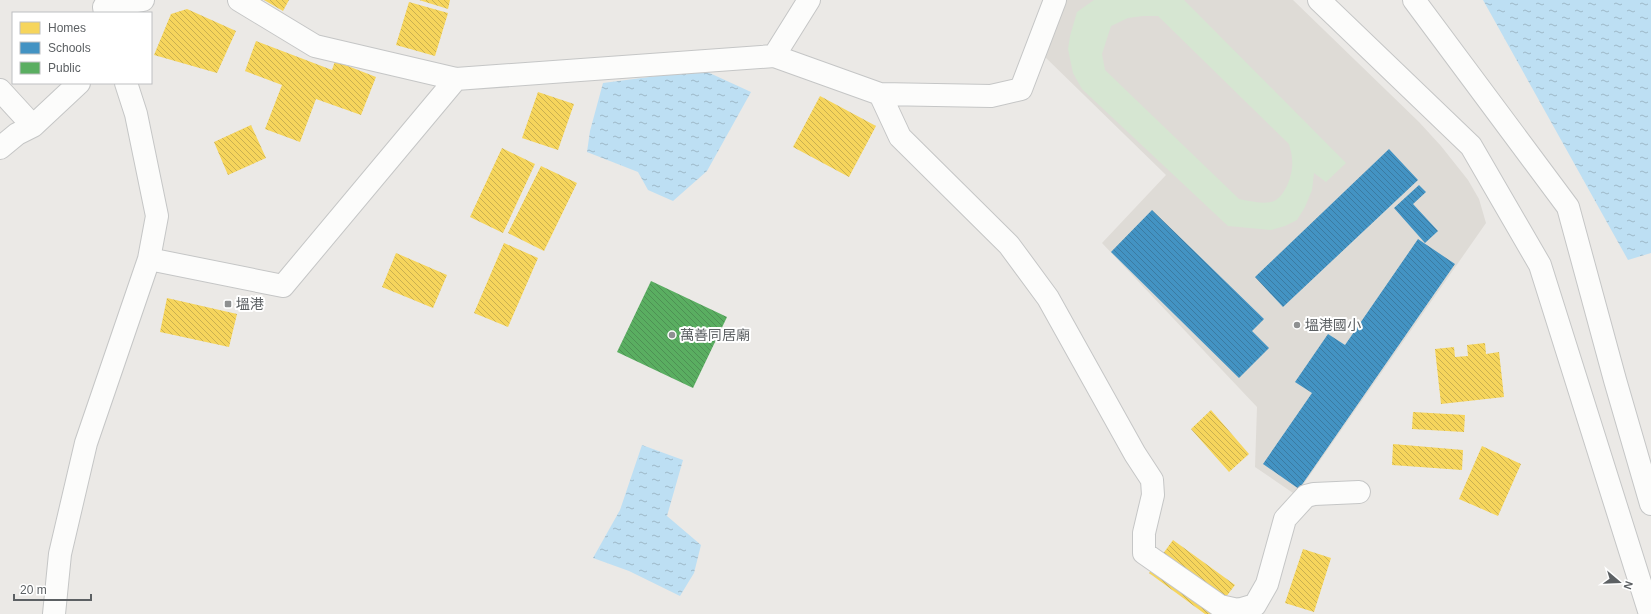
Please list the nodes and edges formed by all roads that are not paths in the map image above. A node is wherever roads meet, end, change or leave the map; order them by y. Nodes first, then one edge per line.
1 (143, 0) edge
2 (239, 0) edge
3 (809, 0) edge
4 (1055, 0) edge
5 (1319, 0) edge
6 (1414, 0) edge
7 (100, 7) edge
8 (774, 56) junction
9 (456, 79) junction
10 (78, 84) edge
11 (126, 84) edge
12 (0, 90) edge
13 (880, 94) junction
14 (33, 126) junction
15 (0, 148) edge
16 (149, 259) junction
17 (1359, 492) dead end
18 (1651, 504) edge
19 (54, 614) edge
20 (1650, 614) edge

1 - 7 street
2 - 9 street
3 - 8 street
4 - 13 street
5 - 20 street
6 - 18 street
8 - 9 street
8 - 13 street
9 - 16 street
10 - 14 street
11 - 16 street
12 - 14 street
13 - 17 street
14 - 15 street
16 - 19 street

